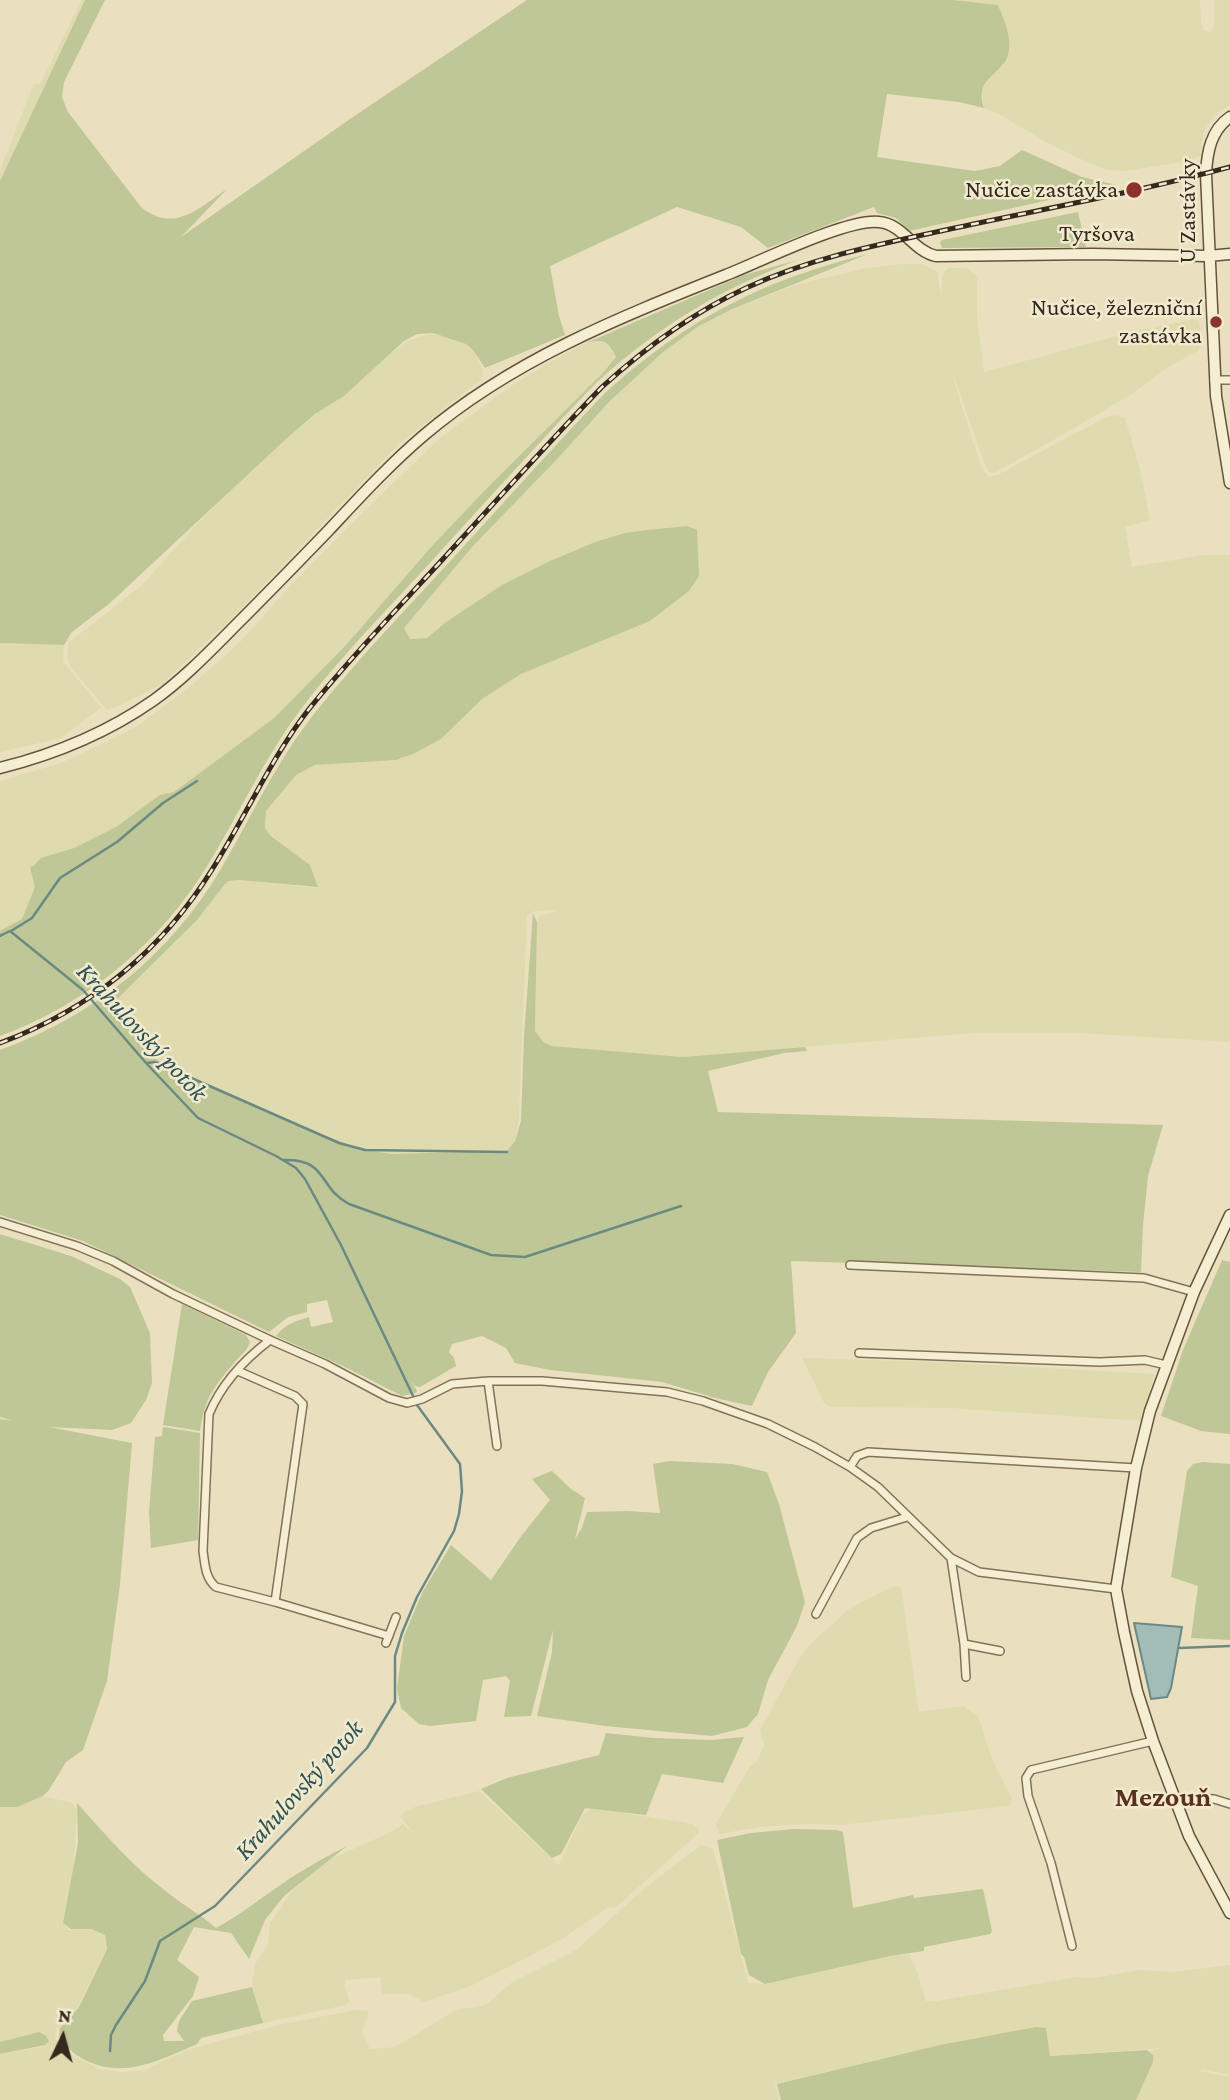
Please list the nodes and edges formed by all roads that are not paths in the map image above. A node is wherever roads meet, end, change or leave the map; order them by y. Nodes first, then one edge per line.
1 (1230, 117) edge
2 (1230, 254) edge
3 (1208, 256) junction
4 (1214, 380) junction
5 (1230, 380) edge
6 (1230, 483) edge
7 (0, 768) edge
8 (1230, 1215) edge
9 (0, 1222) edge
10 (850, 1265) dead end
11 (1194, 1292) junction
12 (270, 1340) junction
13 (859, 1353) dead end
14 (1166, 1365) junction
15 (238, 1371) junction
16 (488, 1381) junction
17 (497, 1446) dead end
18 (850, 1467) junction
19 (1136, 1468) junction
20 (907, 1517) junction
21 (951, 1559) junction
22 (1116, 1589) junction
23 (275, 1602) junction
24 (816, 1614) dead end
25 (396, 1616) dead end
26 (964, 1644) junction
27 (1000, 1651) dead end
28 (966, 1677) dead end
29 (1153, 1741) junction
30 (1174, 1797) junction
31 (1230, 1804) edge
32 (1230, 1913) edge
33 (1072, 1946) dead end

1 - 3 street, U Zastávky
2 - 3 street, Tyršova
3 - 4 street, U Zastávky
3 - 7 street, Tyršova
4 - 5 street
4 - 6 street, U Zastávky
8 - 11 street
9 - 12 street
10 - 11 street
11 - 14 street
12 - 15 street
12 - 16 street
13 - 14 street
14 - 19 street
15 - 23 street
15 - 23 street
16 - 17 street
16 - 18 street
18 - 19 street
18 - 20 street
19 - 22 street
20 - 21 street
20 - 24 street
21 - 22 street
21 - 26 street
22 - 29 street
23 - 25 street
26 - 27 street
26 - 28 street
29 - 30 street
29 - 33 street
30 - 31 street
30 - 32 street

